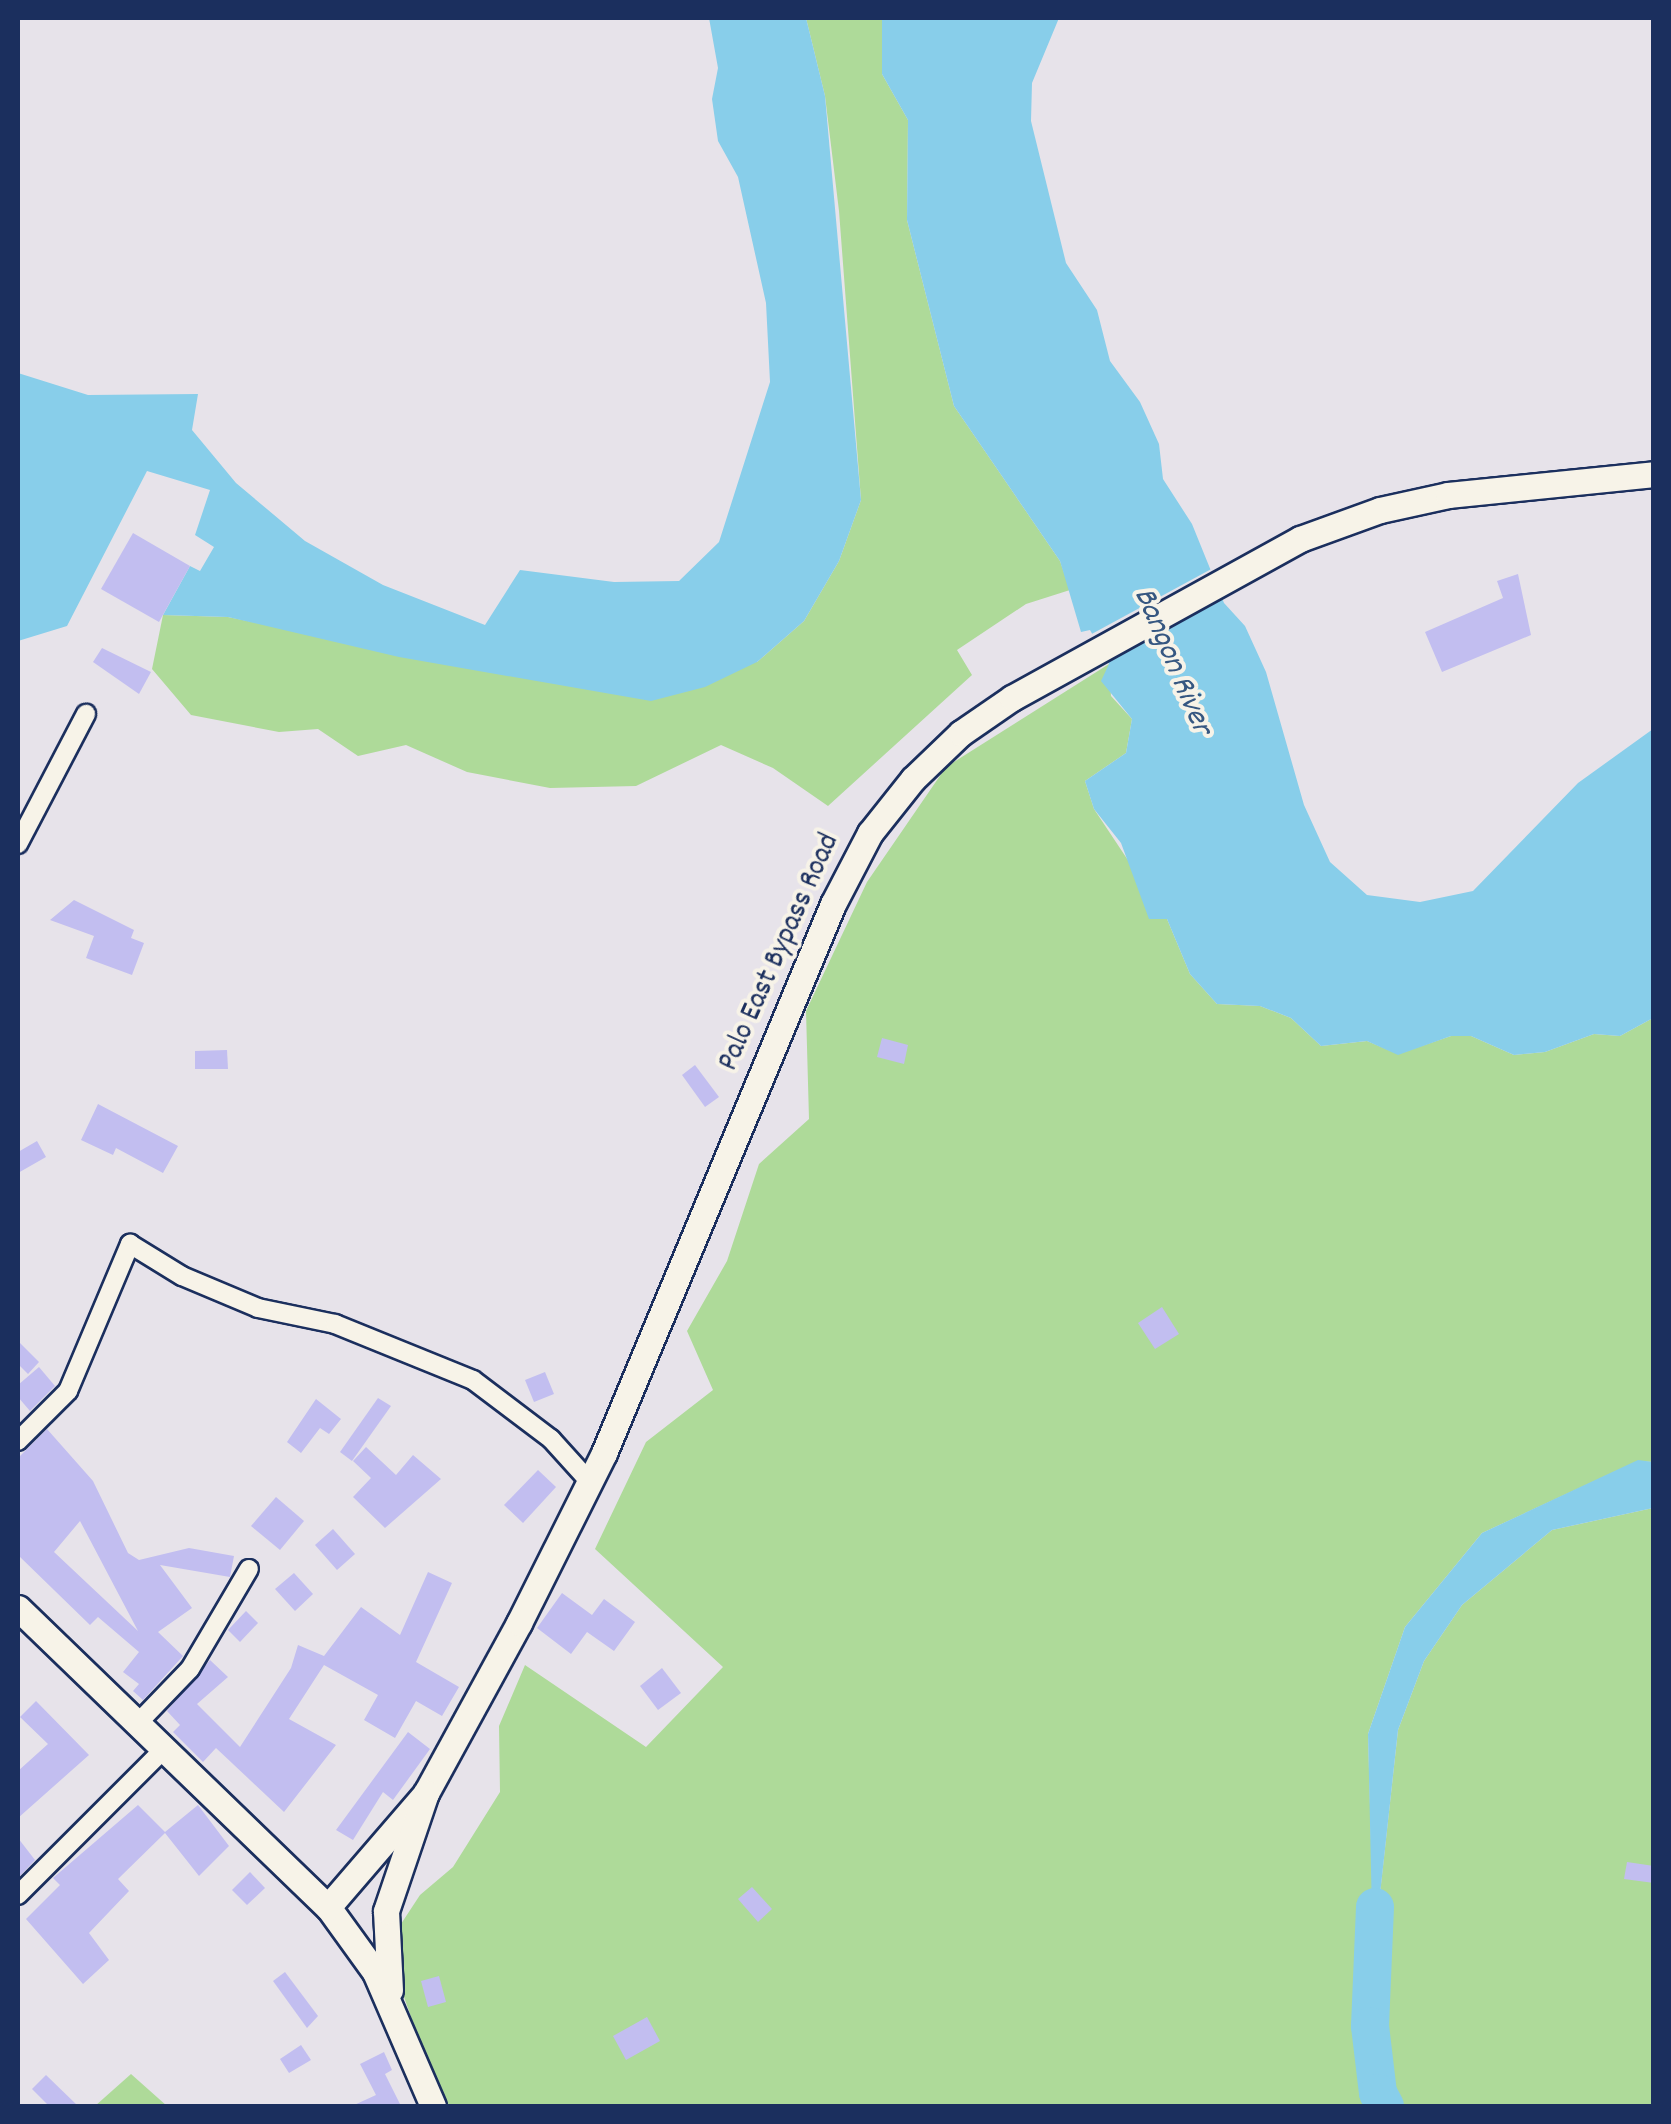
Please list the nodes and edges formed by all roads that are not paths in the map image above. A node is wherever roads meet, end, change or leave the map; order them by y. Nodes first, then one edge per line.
1 (1654, 474) edge
2 (86, 714) dead end
3 (18, 844) edge
4 (18, 1441) edge
5 (590, 1482) junction
6 (249, 1570) dead end
7 (18, 1608) edge
8 (136, 1724) junction
9 (163, 1750) junction
10 (426, 1793) junction
11 (18, 1895) edge
12 (328, 1907) junction
13 (386, 1911) junction
14 (353, 1940) junction
15 (395, 2012) junction
16 (433, 2106) edge

1 - 5 main road, Palo East Bypass Road
2 - 3 street
4 - 5 street
5 - 10 main road, Palo East Bypass Road
6 - 8 street
7 - 8 main road
8 - 9 main road
9 - 11 street
9 - 12 main road
10 - 12 main road, Palo East Bypass Road
10 - 13 main road, Palo East Bypass Road
12 - 14 main road
13 - 14 main road, Palo East Bypass Road
13 - 15 main road, Palo East Bypass Road
14 - 15 main road
15 - 16 main road

